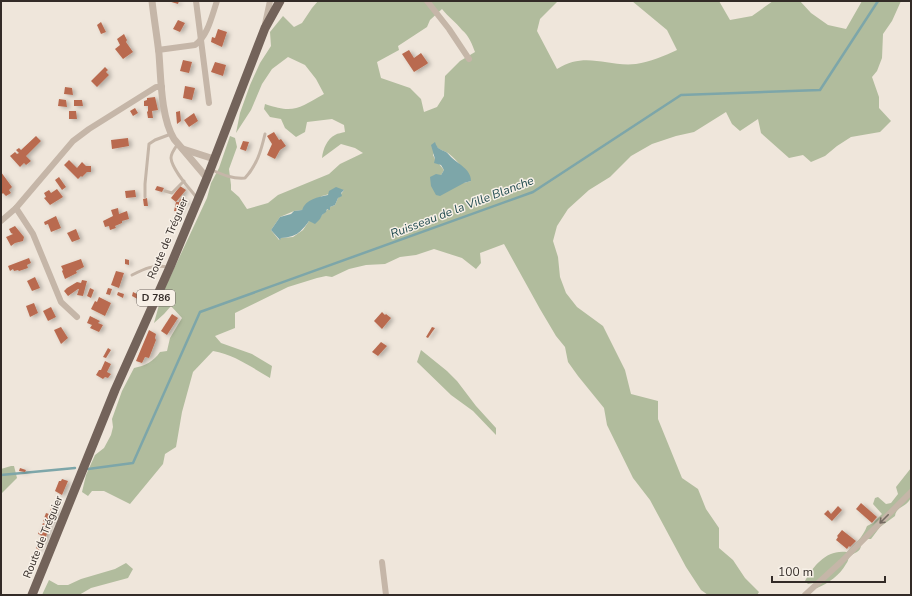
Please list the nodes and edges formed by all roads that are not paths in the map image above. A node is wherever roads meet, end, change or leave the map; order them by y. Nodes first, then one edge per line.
1 (152, 1) edge
2 (196, 1) edge
3 (216, 1) edge
4 (270, 1) edge
5 (280, 1) edge
6 (427, 1) edge
7 (265, 28) junction
8 (200, 41) junction
9 (158, 50) junction
10 (469, 59) dead end
11 (162, 88) junction
12 (209, 102) dead end
13 (171, 134) junction
14 (265, 134) dead end
15 (180, 146) junction
16 (214, 159) junction
17 (210, 169) junction
18 (207, 178) junction
19 (184, 181) junction
20 (165, 191) dead end
21 (145, 197) dead end
22 (198, 199) junction
23 (16, 208) junction
24 (1, 221) edge
25 (170, 267) junction
26 (132, 275) dead end
27 (77, 317) dead end
28 (911, 492) edge
29 (382, 562) dead end
30 (32, 595) edge
31 (386, 595) edge
32 (805, 595) edge

1 - 9 street
2 - 8 street
3 - 8 street
4 - 7 street
5 - 7 main road, Route de Tréguier / D 786
6 - 10 street
7 - 16 main road, Route de Tréguier / D 786
8 - 9 street
8 - 12 street
9 - 11 street
11 - 13 street
11 - 23 street
13 - 15 street
13 - 21 lane
14 - 17 lane
15 - 16 street
15 - 18 street
15 - 19 lane
16 - 17 main road, Route de Tréguier / D 786
17 - 18 main road, Route de Tréguier / D 786
18 - 22 main road, Route de Tréguier / D 786
19 - 20 lane
19 - 22 lane
22 - 25 main road, Route de Tréguier / D 786
23 - 24 street
23 - 27 street
25 - 26 lane
25 - 30 main road, Route de Tréguier / D 786
28 -> 32 street
29 - 31 street

